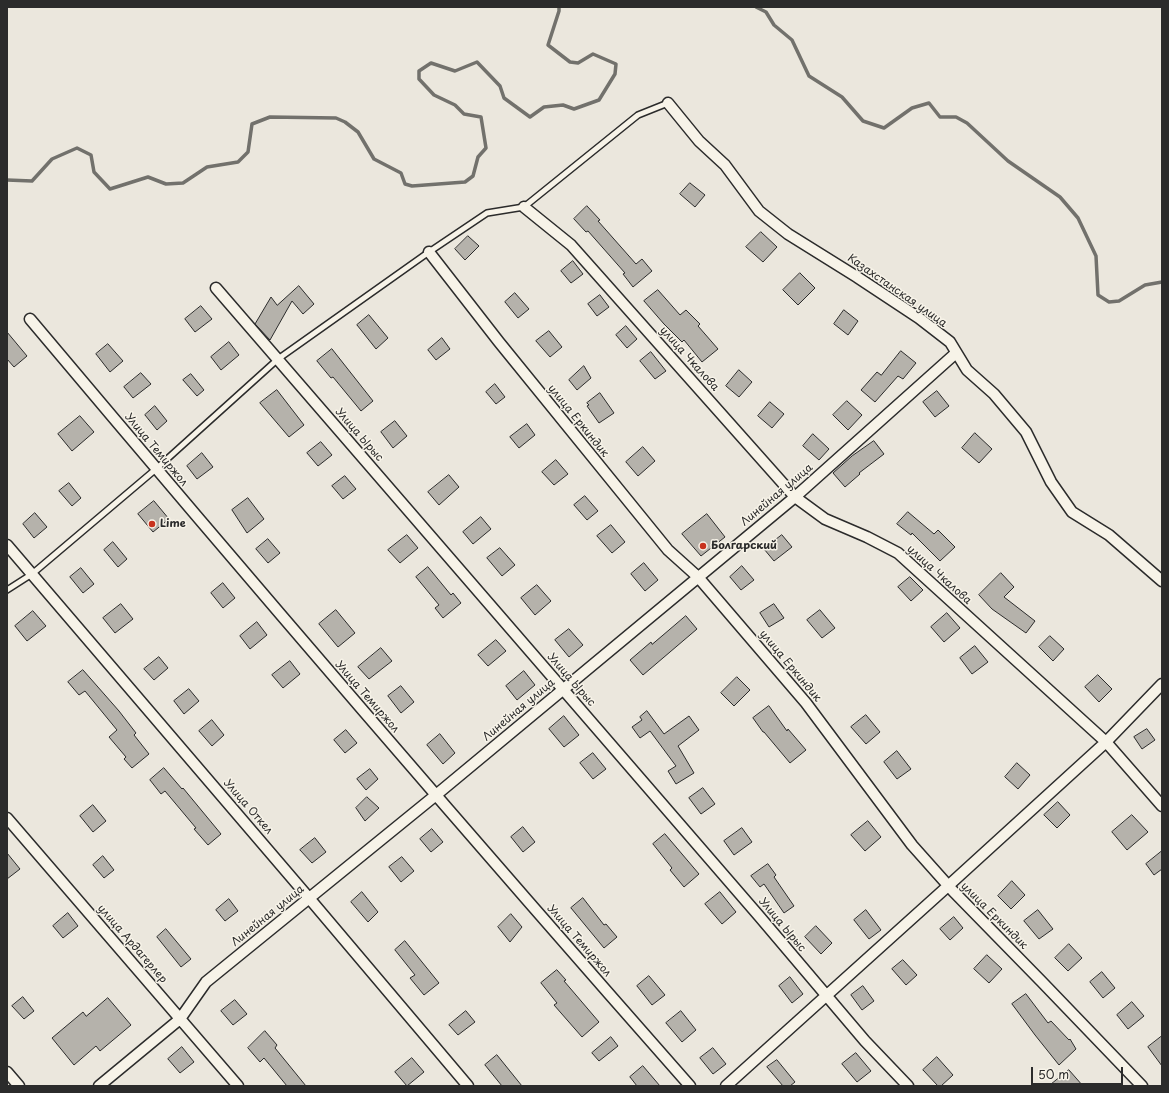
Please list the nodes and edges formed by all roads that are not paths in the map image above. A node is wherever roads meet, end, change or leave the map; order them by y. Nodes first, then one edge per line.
1 (668, 103) joint
2 (524, 207) junction
3 (429, 252) junction
4 (216, 288) dead end
5 (30, 319) dead end
6 (956, 353) junction
7 (278, 359) junction
8 (156, 469) junction
9 (795, 497) junction
10 (7, 545) edge
11 (32, 574) junction
12 (698, 577) junction
13 (1162, 581) edge
14 (7, 590) edge
15 (1162, 684) edge
16 (563, 689) junction
17 (1106, 742) junction
18 (436, 795) junction
19 (1162, 806) edge
20 (7, 818) edge
21 (948, 886) junction
22 (309, 898) junction
23 (826, 995) junction
24 (180, 1019) junction
25 (7, 1072) edge
26 (19, 1086) edge
27 (99, 1086) edge
28 (238, 1086) edge
29 (468, 1086) edge
30 (690, 1086) edge
31 (726, 1086) edge
32 (908, 1086) edge
33 (1142, 1086) edge

1 - 2 lane
1 - 6 street, Казахстанская улица
2 - 3 lane
2 - 9 street, улица Чкалова
3 - 7 lane
3 - 12 street, улица Еркиндик
4 - 7 street, Улица Ырыс
5 - 8 street, Улица Темиржол
6 - 9 street, Линейная улица
6 - 13 street, Казахстанская улица
7 - 8 lane
7 - 16 street, Улица Ырыс
8 - 11 lane
8 - 18 street, Улица Темиржол
9 - 12 street, Линейная улица
9 - 17 street, улица Чкалова
10 - 11 street, Улица Откел
11 - 14 lane
11 - 22 street, Улица Откел
12 - 16 street, Линейная улица
12 - 21 street, улица Еркиндик
15 - 17 street
16 - 18 street, Линейная улица
16 - 23 street, Улица Ырыс
17 - 19 street, улица Чкалова
17 - 21 street
18 - 22 street, Линейная улица
18 - 30 street, Улица Темиржол
20 - 24 street, улица Ардагерлер
21 - 23 street
21 - 33 street, улица Еркиндик
22 - 24 street, Линейная улица
22 - 29 street, Улица Откел
23 - 31 street
23 - 32 street, Улица Ырыс
24 - 27 street, Линейная улица
24 - 28 street, улица Ардагерлер
25 - 26 street

